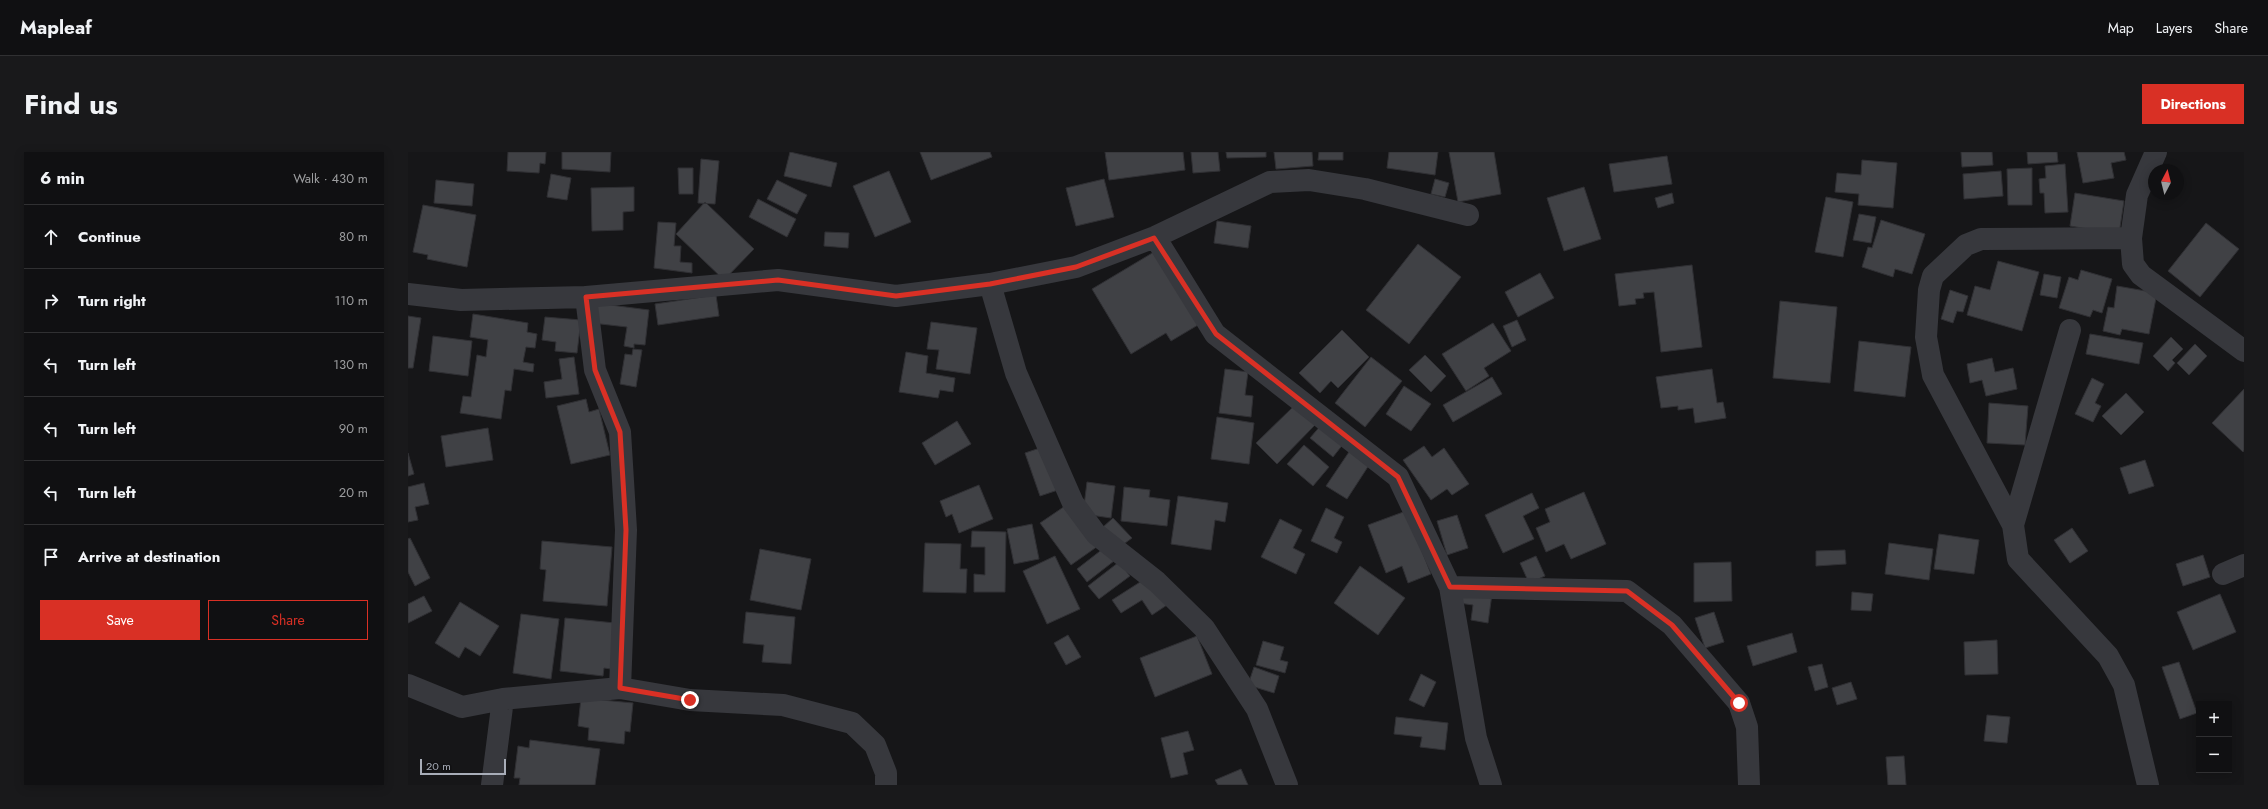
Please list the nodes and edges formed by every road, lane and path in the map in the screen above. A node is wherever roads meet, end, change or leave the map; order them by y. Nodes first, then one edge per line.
1 (2155, 152) edge
2 (1468, 215) dead end
3 (1154, 238) junction
4 (2131, 238) junction
5 (990, 284) junction
6 (408, 294) edge
7 (586, 297) junction
8 (2070, 330) dead end
9 (2244, 351) edge
10 (2013, 525) junction
11 (2244, 565) edge
12 (2223, 574) dead end
13 (1450, 587) junction
14 (408, 685) edge
15 (620, 688) junction
16 (503, 700) junction
17 (492, 785) edge
18 (886, 785) edge
19 (1287, 785) edge
20 (1491, 785) edge
21 (1749, 785) edge
22 (2148, 785) edge

1 - 4 street
2 - 3 street
3 - 5 street
3 - 13 street
4 - 9 street
4 - 10 street
5 - 7 street
5 - 19 street
6 - 7 street
7 - 15 street
8 - 10 street
10 - 22 street
11 - 12 street
13 - 20 street
13 - 21 street
14 - 16 street
15 - 16 street
15 - 18 street
16 - 17 street

